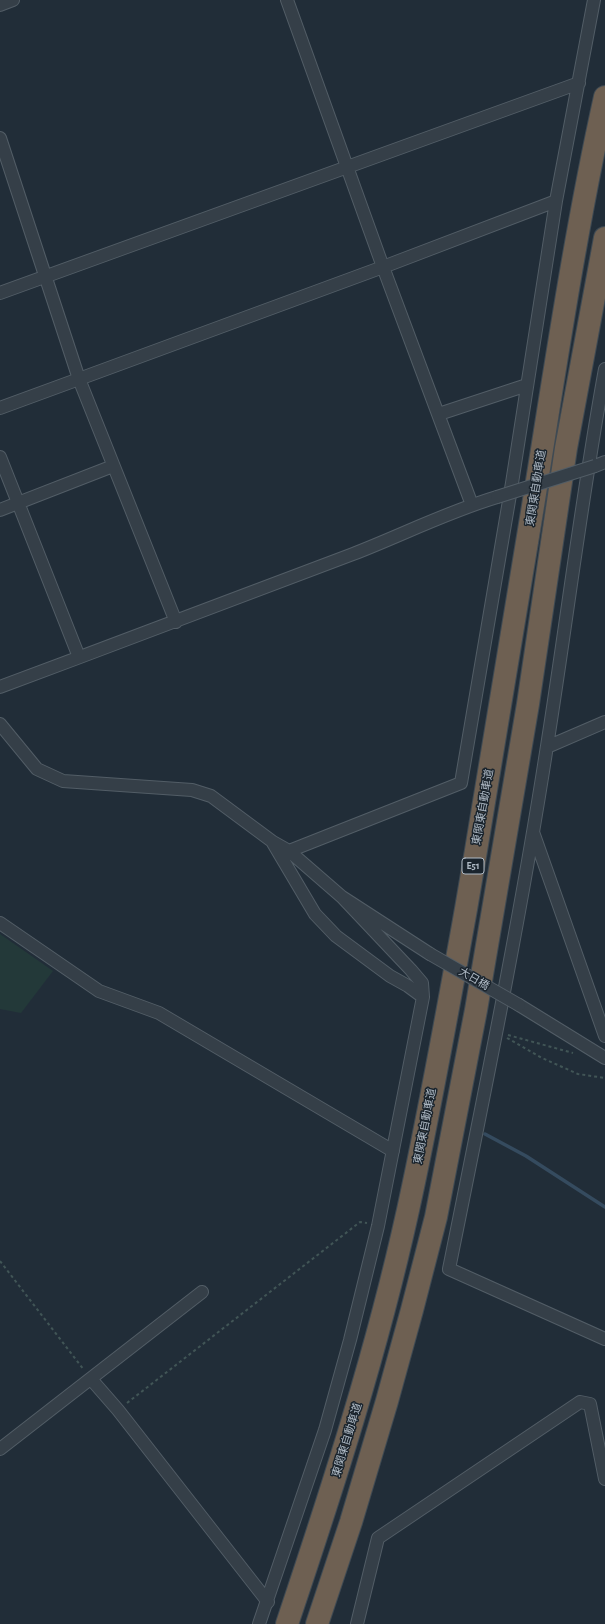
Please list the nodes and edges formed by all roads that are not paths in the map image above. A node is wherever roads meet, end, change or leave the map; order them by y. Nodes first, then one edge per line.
1 (13, 0) edge
2 (287, 0) edge
3 (594, 0) edge
4 (0, 5) edge
5 (579, 83) junction
6 (605, 97) edge
7 (0, 138) edge
8 (347, 167) junction
9 (556, 201) junction
10 (605, 238) edge
11 (383, 267) junction
12 (46, 277) junction
13 (0, 293) edge
14 (605, 369) edge
15 (78, 379) junction
16 (527, 385) junction
17 (0, 408) edge
18 (439, 414) junction
19 (0, 456) edge
20 (600, 464) edge
21 (113, 466) junction
22 (19, 503) junction
23 (472, 505) junction
24 (0, 510) edge
25 (176, 622) junction
26 (79, 657) junction
27 (0, 687) edge
28 (605, 722) edge
29 (0, 724) edge
30 (547, 747) junction
31 (532, 830) junction
32 (272, 842) junction
33 (289, 851) junction
34 (342, 897) junction
35 (0, 923) edge
36 (423, 997) junction
37 (605, 1036) edge
38 (605, 1058) edge
39 (393, 1151) junction
40 (202, 1292) dead end
41 (605, 1340) edge
42 (91, 1379) junction
43 (0, 1449) edge
44 (605, 1479) edge
45 (268, 1602) junction
46 (259, 1624) edge
47 (287, 1624) edge
48 (317, 1624) edge
49 (357, 1624) edge

1 - 4 street
2 - 8 street
3 - 5 street
5 - 8 street
5 - 9 street
6 - 47 highway, 東関東自動車道 / E51
7 - 12 street
8 - 11 street
8 - 12 street
9 - 11 street
9 - 16 street
10 - 48 highway, E51
11 - 15 street
11 - 18 street
12 - 13 street
12 - 15 street
14 - 30 street
15 - 17 street
15 - 21 street
16 - 18 street
16 - 33 street
18 - 23 street
19 - 22 street
20 - 23 street, bridge
21 - 22 street
21 - 25 street
22 - 24 street
22 - 26 street
23 - 25 street
25 - 26 street
26 - 27 street
28 - 30 street
29 - 32 street
30 - 31 street
31 - 37 street
31 - 41 street
32 - 33 street
32 - 36 street
33 - 34 street
34 - 36 street
34 - 38 street, 大日橋, bridge
35 - 39 street
36 - 39 street
39 - 45 street
40 - 42 street
42 - 43 street
42 - 45 street
44 - 49 street
45 - 46 street

